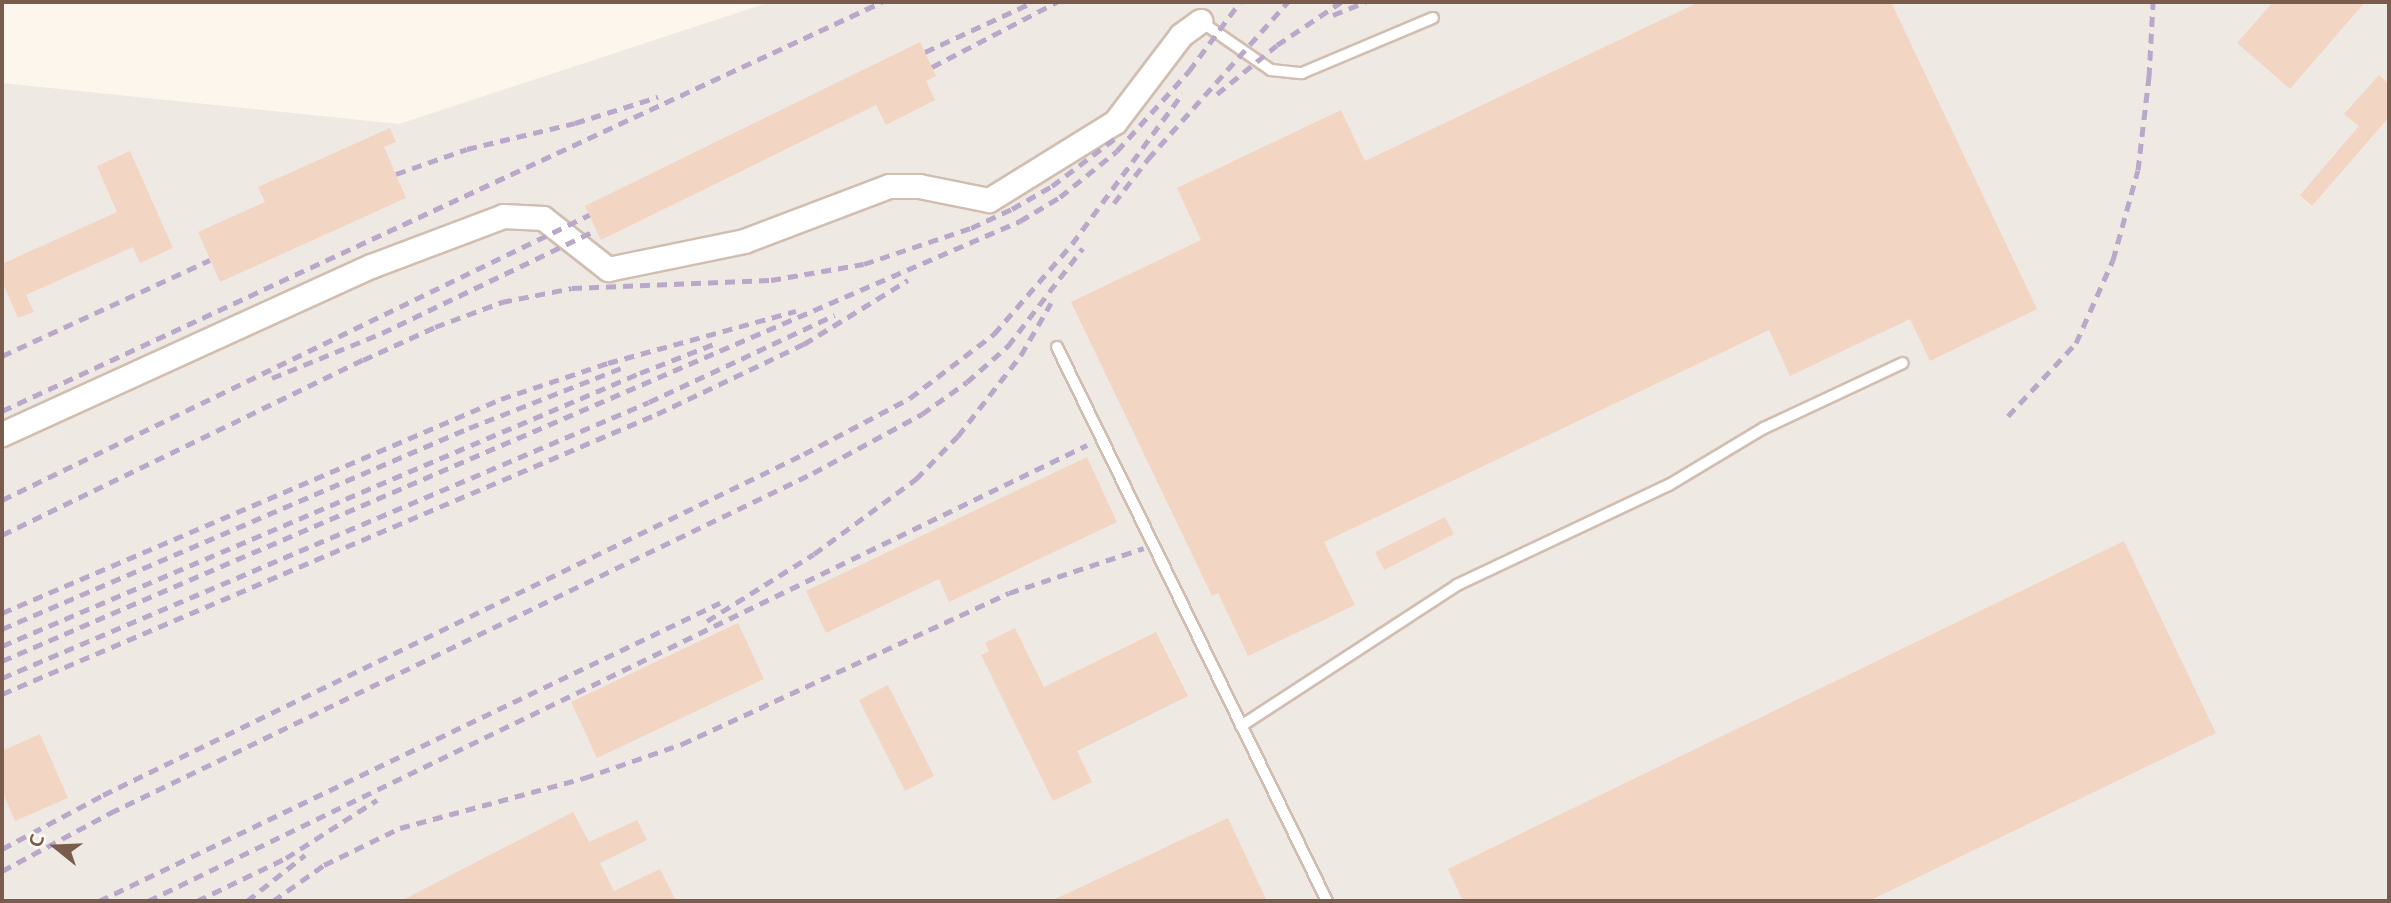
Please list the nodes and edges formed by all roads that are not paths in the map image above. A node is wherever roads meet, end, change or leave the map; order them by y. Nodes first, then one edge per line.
1 (1433, 18) dead end
2 (1200, 21) joint
3 (1057, 347) dead end
4 (1903, 363) dead end
5 (2, 434) edge
6 (1241, 726) junction
7 (1327, 901) edge

1 - 2 lane
2 - 5 street
3 - 6 lane
4 - 6 lane
6 - 7 lane

